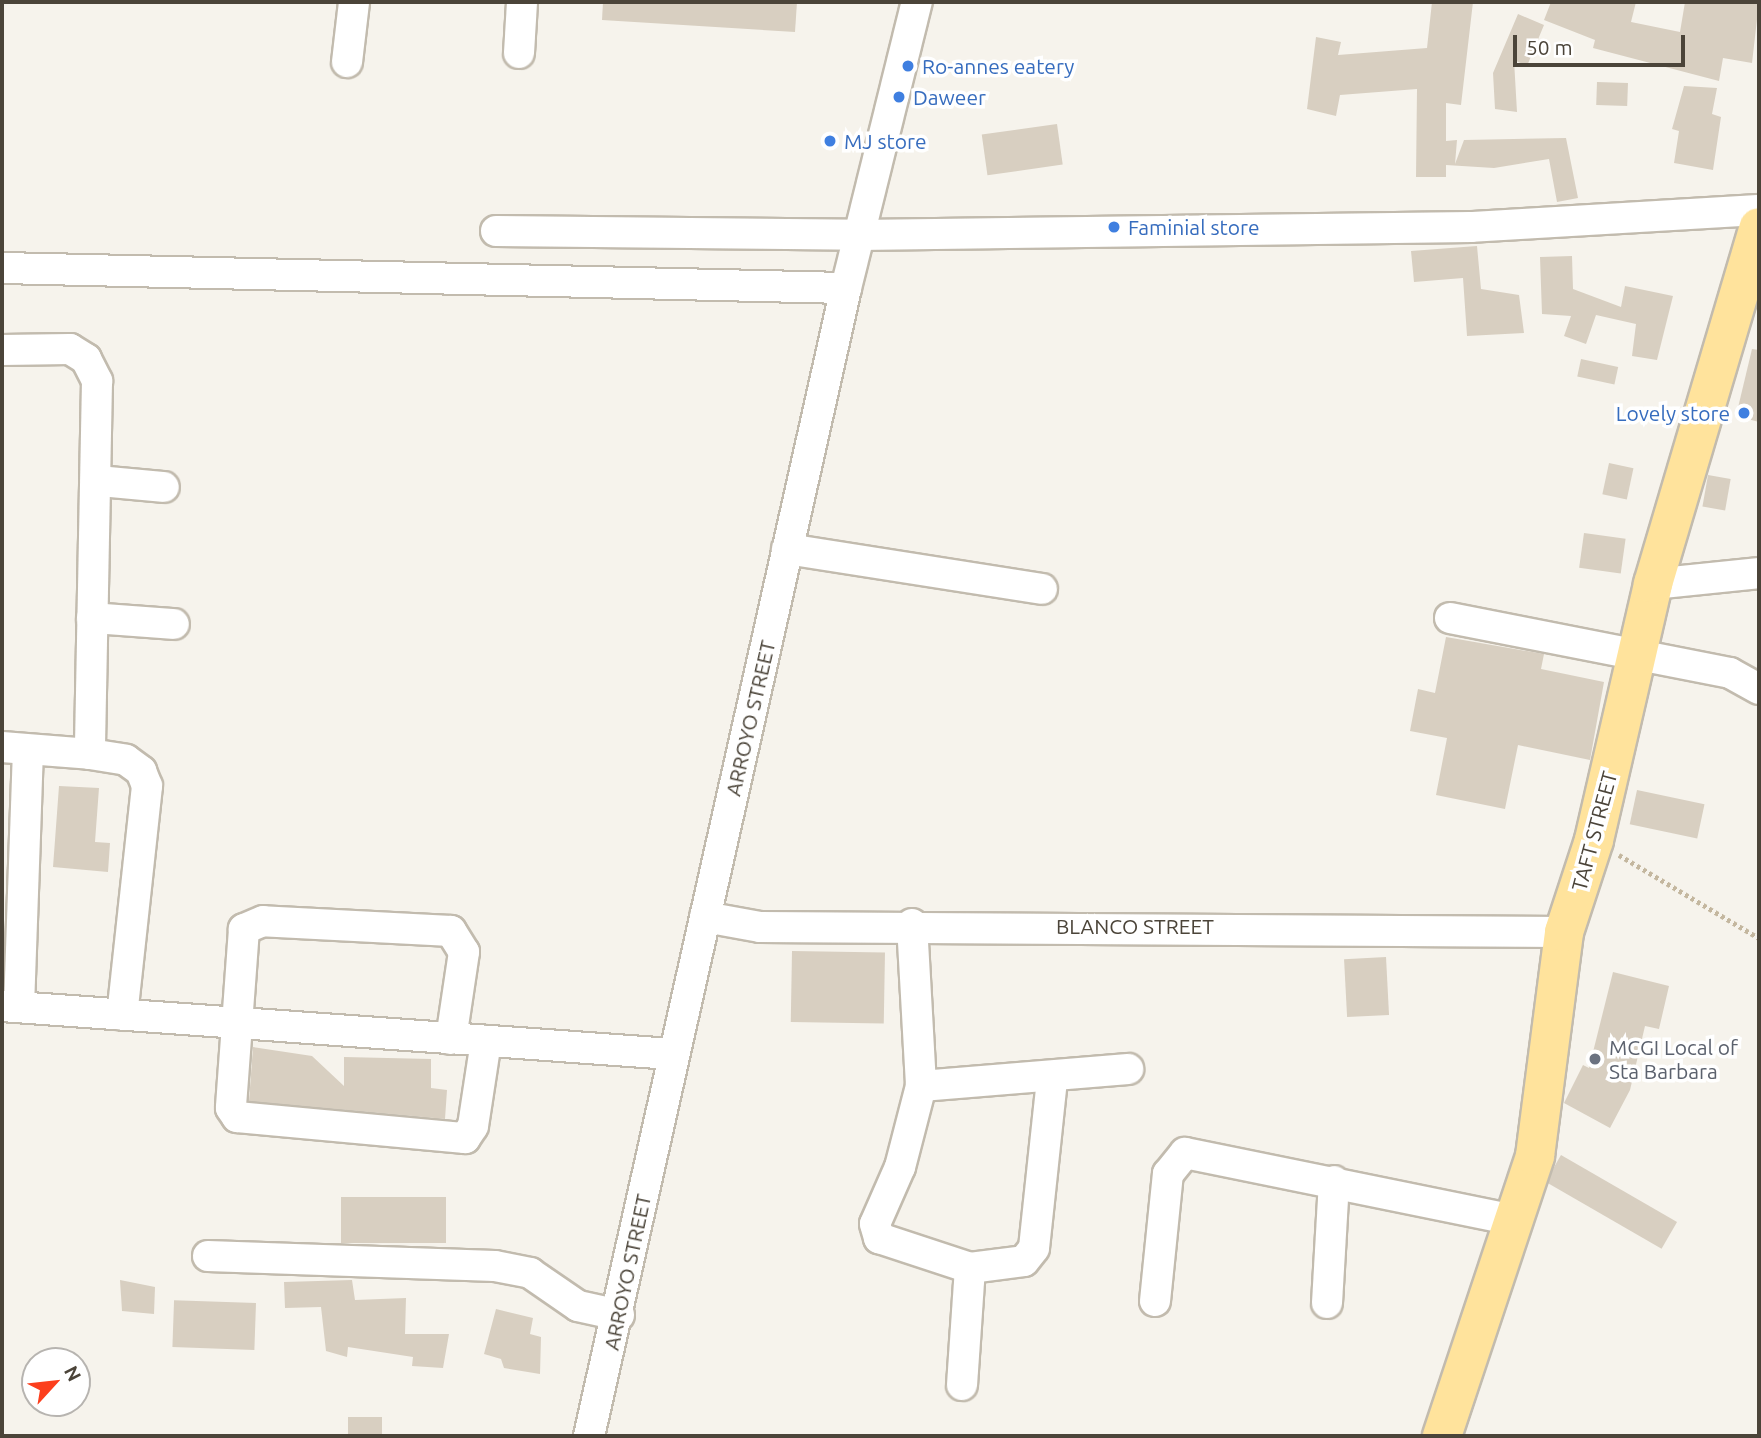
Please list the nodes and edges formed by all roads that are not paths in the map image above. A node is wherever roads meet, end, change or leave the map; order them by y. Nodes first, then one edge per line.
1 (354, 2) edge
2 (522, 2) edge
3 (917, 2) edge
4 (519, 53) dead end
5 (347, 62) dead end
6 (640, 230) junction
7 (1758, 230) edge
8 (496, 231) dead end
9 (859, 235) junction
10 (2, 268) edge
11 (638, 278) junction
12 (846, 288) junction
13 (2, 349) edge
14 (100, 481) junction
15 (164, 487) dead end
16 (787, 550) junction
17 (1759, 573) edge
18 (1653, 584) junction
19 (1042, 589) dead end
20 (92, 618) junction
21 (1450, 618) dead end
22 (174, 624) dead end
23 (1637, 660) junction
24 (1759, 689) edge
25 (1759, 698) edge
26 (15, 749) edge
27 (90, 754) junction
28 (705, 918) junction
29 (912, 924) junction
30 (1564, 932) junction
31 (10, 1007) edge
32 (122, 1015) junction
33 (240, 1023) junction
34 (451, 1038) junction
35 (486, 1041) junction
36 (672, 1054) junction
37 (1128, 1069) dead end
38 (1052, 1079) junction
39 (921, 1086) junction
40 (1334, 1181) junction
41 (1515, 1220) junction
42 (208, 1256) dead end
43 (970, 1268) junction
44 (1156, 1301) dead end
45 (1327, 1303) dead end
46 (619, 1315) junction
47 (962, 1385) dead end
48 (589, 1436) edge
49 (1443, 1436) edge

1 - 5 street
2 - 4 street
3 - 9 street, ARROYO STREET
6 - 8 street
6 - 9 street
6 - 11 street
7 - 9 street
7 - 18 main road, TAFT STREET
9 - 12 street, ARROYO STREET
10 - 11 street
11 - 12 street
12 - 16 street, ARROYO STREET
13 - 14 street
14 - 15 street
14 - 20 street
16 - 19 street
16 - 28 street, ARROYO STREET
17 - 18 street
18 - 23 main road, TAFT STREET
20 - 22 street
20 - 27 street
21 - 23 street
23 - 24 street
23 - 25 street
23 - 30 main road, TAFT STREET
26 - 27 street
26 - 31 street
27 - 32 street
28 - 29 street, BLANCO STREET
28 - 36 street, ARROYO STREET
29 - 30 street, BLANCO STREET
29 - 39 street
30 - 41 main road, TAFT STREET
31 - 32 street
32 - 33 street
33 - 34 street
33 - 34 street
33 - 35 street
34 - 35 street
35 - 36 street
36 - 46 street, ARROYO STREET
37 - 38 street
38 - 39 street
38 - 43 street
39 - 43 street
40 - 41 street
40 - 44 street
40 - 45 street
41 - 49 main road, TAFT STREET
42 - 46 street
43 - 47 street
46 - 48 street, ARROYO STREET

